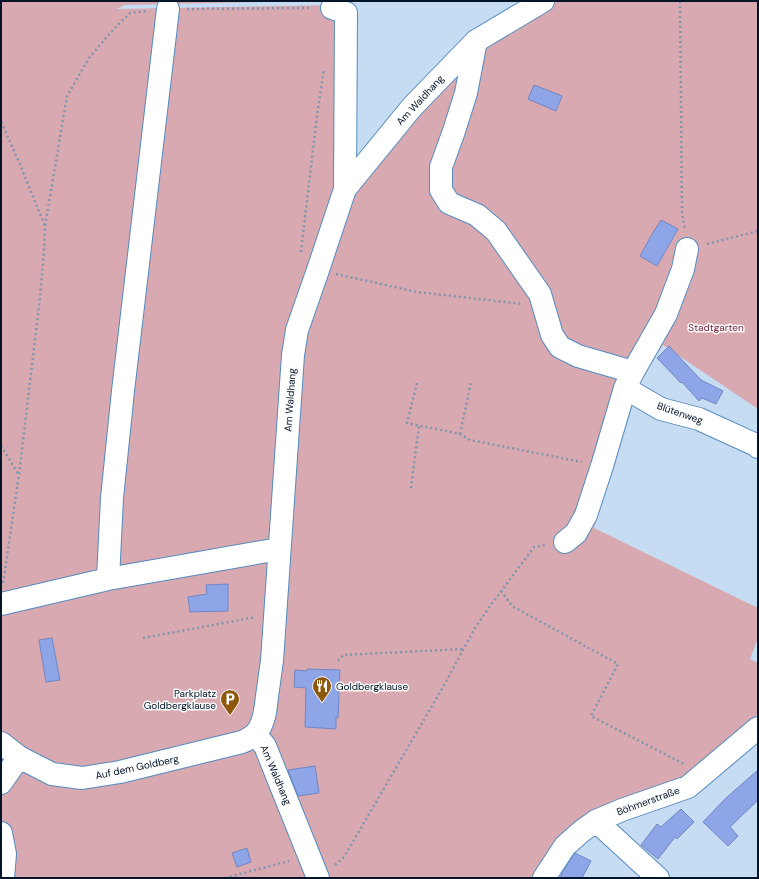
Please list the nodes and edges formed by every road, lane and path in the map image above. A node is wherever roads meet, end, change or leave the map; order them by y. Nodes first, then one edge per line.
1 (543, 1) edge
2 (680, 1) edge
3 (332, 8) dead end
4 (168, 9) dead end
5 (476, 41) junction
6 (324, 69) dead end
7 (1, 122) edge
8 (345, 189) junction
9 (758, 231) edge
10 (687, 249) junction
11 (301, 254) dead end
12 (318, 270) junction
13 (526, 304) dead end
14 (629, 380) junction
15 (471, 382) dead end
16 (417, 383) dead end
17 (419, 426) junction
18 (460, 434) junction
19 (1, 446) edge
20 (758, 447) edge
21 (602, 466) junction
22 (19, 475) junction
23 (411, 488) dead end
24 (565, 542) joint
25 (279, 550) junction
26 (108, 579) junction
27 (501, 592) junction
28 (2, 597) edge
29 (275, 613) junction
30 (142, 638) dead end
31 (464, 649) junction
32 (338, 661) dead end
33 (758, 728) edge
34 (255, 734) junction
35 (1, 743) edge
36 (19, 757) junction
37 (702, 775) junction
38 (1, 783) edge
39 (596, 821) junction
40 (1, 833) edge
41 (315, 870) edge
42 (3, 878) edge
43 (225, 878) edge
44 (544, 878) edge
45 (658, 878) edge

1 - 5 street, Am Waldhang
2 - 10 path
3 - 8 street
4 - 26 street
5 - 8 street, Am Waldhang
5 - 14 street, Blütenweg
6 - 11 path
7 - 22 path
8 - 12 street, Am Waldhang
9 - 10 path
10 - 14 street
12 - 13 path
12 - 25 street, Am Waldhang
14 - 20 street, Blütenweg
14 - 21 street
15 - 18 path
16 - 17 path
17 - 18 path
17 - 23 path
18 - 21 path
19 - 22 path
21 - 24 street
22 - 28 path
24 - 27 path
25 - 26 street
25 - 29 street, Am Waldhang
26 - 28 street
27 - 31 path
27 - 37 path
29 - 30 path
29 - 34 street, Am Waldhang
31 - 32 path
31 - 41 path
33 - 37 street, Böhmerstraße
34 - 36 street, Auf dem Goldberg
34 - 41 street, Am Waldhang
35 - 36 street, Auf dem Goldberg
36 - 38 street
37 - 39 street, Böhmerstraße
39 - 44 street, Böhmerstraße
39 - 45 street
40 - 42 street
41 - 43 path

